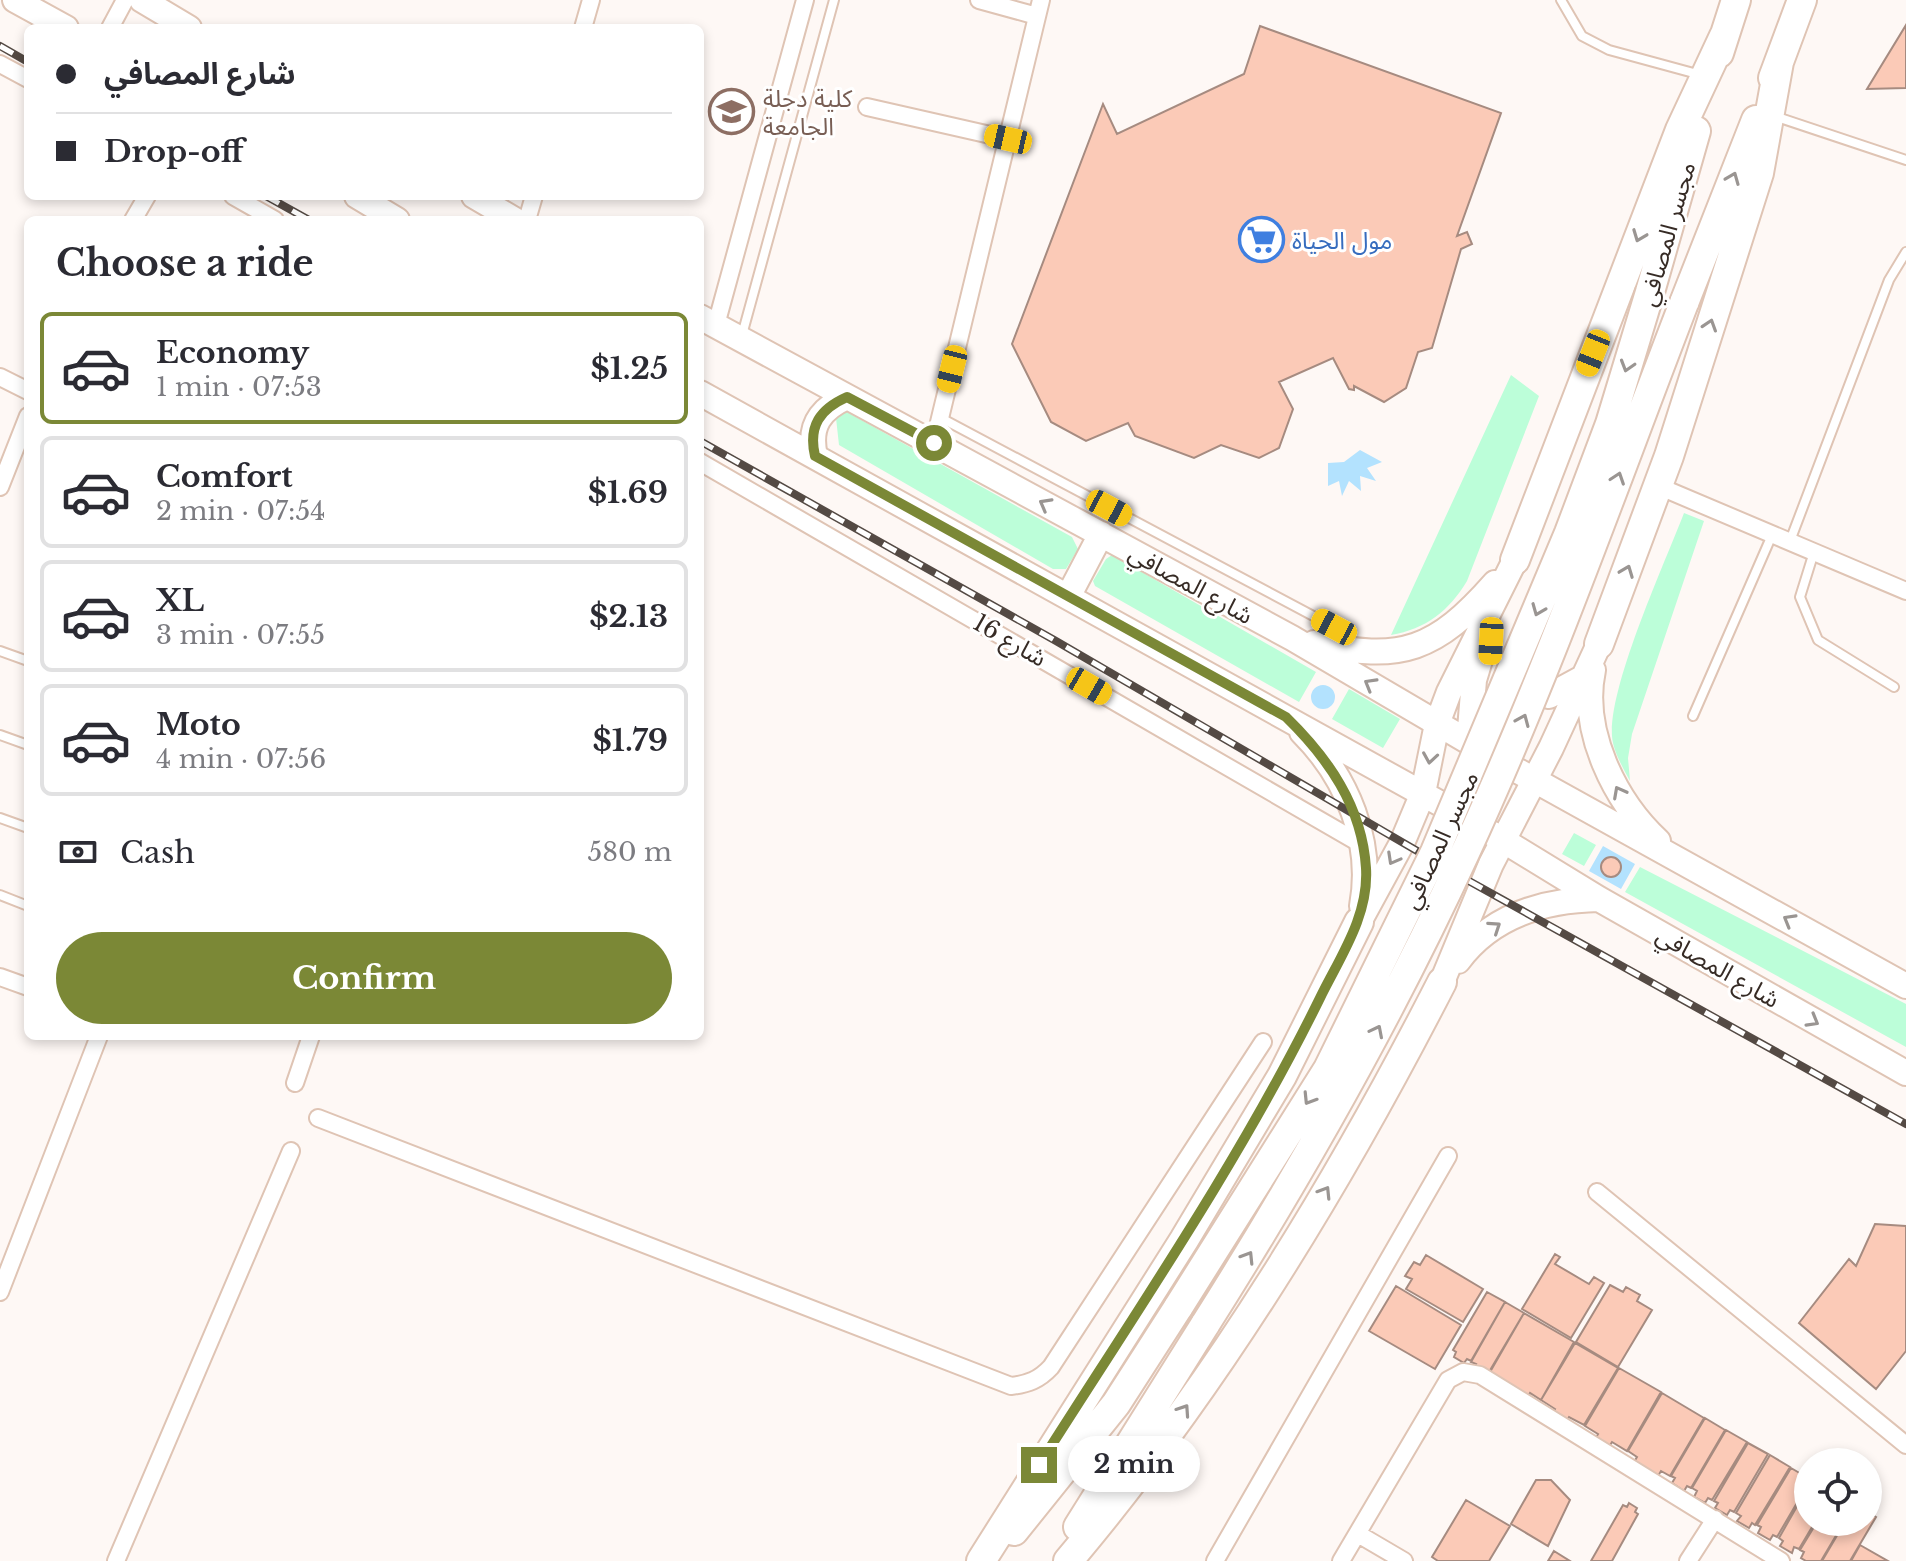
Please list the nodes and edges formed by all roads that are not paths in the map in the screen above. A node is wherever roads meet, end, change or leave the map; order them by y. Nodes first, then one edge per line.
1 (15, 0) edge
2 (125, 0) edge
3 (142, 0) edge
4 (591, 0) edge
5 (805, 0) edge
6 (834, 0) edge
7 (979, 0) edge
8 (1561, 0) edge
9 (1736, 0) edge
10 (1802, 0) edge
11 (1039, 8) edge
12 (59, 24) edge
13 (112, 24) edge
14 (182, 24) edge
15 (584, 24) edge
16 (1724, 36) junction
17 (1779, 62) junction
18 (0, 64) edge
19 (1706, 76) junction
20 (24, 77) edge
21 (867, 107) dead end
22 (1770, 115) junction
23 (1008, 139) junction
24 (1906, 160) edge
25 (240, 200) edge
26 (364, 200) edge
27 (481, 200) edge
28 (268, 216) edge
29 (390, 216) edge
30 (508, 216) edge
31 (1906, 252) edge
32 (708, 321) edge
33 (741, 339) junction
34 (0, 377) edge
35 (811, 377) junction
36 (24, 389) edge
37 (704, 395) edge
38 (847, 397) junction
39 (941, 418) junction
40 (24, 426) edge
41 (774, 434) junction
42 (934, 443) junction
43 (815, 456) junction
44 (704, 464) edge
45 (1658, 486) junction
46 (0, 487) edge
47 (1101, 534) junction
48 (1773, 534) junction
49 (1790, 541) junction
50 (1814, 551) junction
51 (1515, 560) junction
52 (1906, 591) edge
53 (1069, 595) junction
54 (1498, 598) junction
55 (1492, 623) junction
56 (1334, 627) dead end
57 (1292, 638) junction
58 (1599, 644) junction
59 (0, 651) edge
60 (24, 660) edge
61 (1497, 675) dead end
62 (1584, 677) junction
63 (1894, 687) dead end
64 (1549, 696) dead end
65 (1693, 716) dead end
66 (1286, 717) junction
67 (1437, 724) junction
68 (0, 735) edge
69 (24, 744) edge
70 (1526, 776) junction
71 (1432, 798) junction
72 (0, 818) edge
73 (24, 827) edge
74 (1497, 833) junction
75 (1361, 844) junction
76 (1693, 866) junction
77 (1400, 893) dead end
78 (0, 895) edge
79 (1599, 899) junction
80 (24, 904) edge
81 (1364, 913) junction
82 (1448, 925) dead end
83 (1447, 971) junction
84 (0, 977) edge
85 (24, 986) edge
86 (1906, 986) edge
87 (97, 1040) edge
88 (310, 1040) edge
89 (1263, 1042) dead end
90 (1906, 1073) edge
91 (295, 1083) dead end
92 (318, 1118) dead end
93 (291, 1151) dead end
94 (1448, 1156) dead end
95 (1597, 1192) dead end
96 (0, 1292) edge
97 (1906, 1445) edge
98 (1715, 1519) junction
99 (1358, 1534) junction
100 (116, 1561) edge
101 (981, 1561) edge
102 (988, 1561) edge
103 (1056, 1561) edge
104 (1068, 1561) edge
105 (1215, 1561) edge
106 (1341, 1561) edge
107 (1404, 1561) edge
108 (1688, 1561) edge
109 (1781, 1561) edge

1 - 12 main road
2 - 13 street
3 - 14 main road
4 - 15 street
5 - 32 street
6 - 33 lane
7 - 11 street
8 - 19 lane
9 - 16 highway
10 - 17 highway
11 - 23 street
16 - 19 highway
16 -> 102 highway, مجسر المصافي, bridge
17 - 22 highway
103 -> 17 highway, مجسر المصافي, bridge
18 - 20 street
19 -> 51 highway
21 - 23 street
22 - 24 lane
45 -> 22 highway
23 - 39 street
25 - 28 street
26 - 29 main road
27 - 30 main road
31 - 49 lane
32 - 33 main road, شارع المصافي
33 - 35 main road, شارع المصافي
34 - 36 street
35 - 38 main road, شارع المصافي
35 - 41 main road
37 - 41 main road
38 - 42 main road, شارع المصافي
38 - 43 main road
39 - 42 street
39 - 56 lane
40 - 46 street
41 - 43 main road
47 -> 42 main road, شارع المصافي
43 - 53 main road
44 - 75 street, شارع 16
45 - 48 street
58 -> 45 highway
47 - 53 main road
47 - 57 main road, شارع المصافي
48 - 49 street
48 - 65 lane
49 - 50 street
50 - 52 street
50 - 63 lane
51 - 54 main road
51 - 57 main road
53 - 66 main road
54 - 55 main road
54 - 67 main road
55 - 61 main road
55 - 67 main road, شارع المصافي
67 -> 57 main road, شارع المصافي
58 - 62 main road
76 -> 58 main road
59 - 60 lane
62 - 64 main road
62 - 70 main road
66 - 71 main road
66 - 75 main road
67 -> 71 main road
68 - 69 lane
70 - 74 main road
70 - 76 main road
71 -> 81 main road
72 - 73 lane
74 - 79 main road, شارع المصافي
74 - 83 main road
75 - 81 main road
86 -> 76 main road
77 - 81 main road
78 - 80 lane
83 -> 79 main road
79 -> 90 main road, شارع المصافي
81 - 101 highway
82 - 83 main road
104 -> 83 highway
84 - 85 street
87 - 96 street
88 - 91 street
89 - 92 street
93 - 100 street
94 - 105 street
95 - 97 street
98 - 99 street
98 - 108 street
98 - 109 street
99 - 106 street
99 - 107 street

